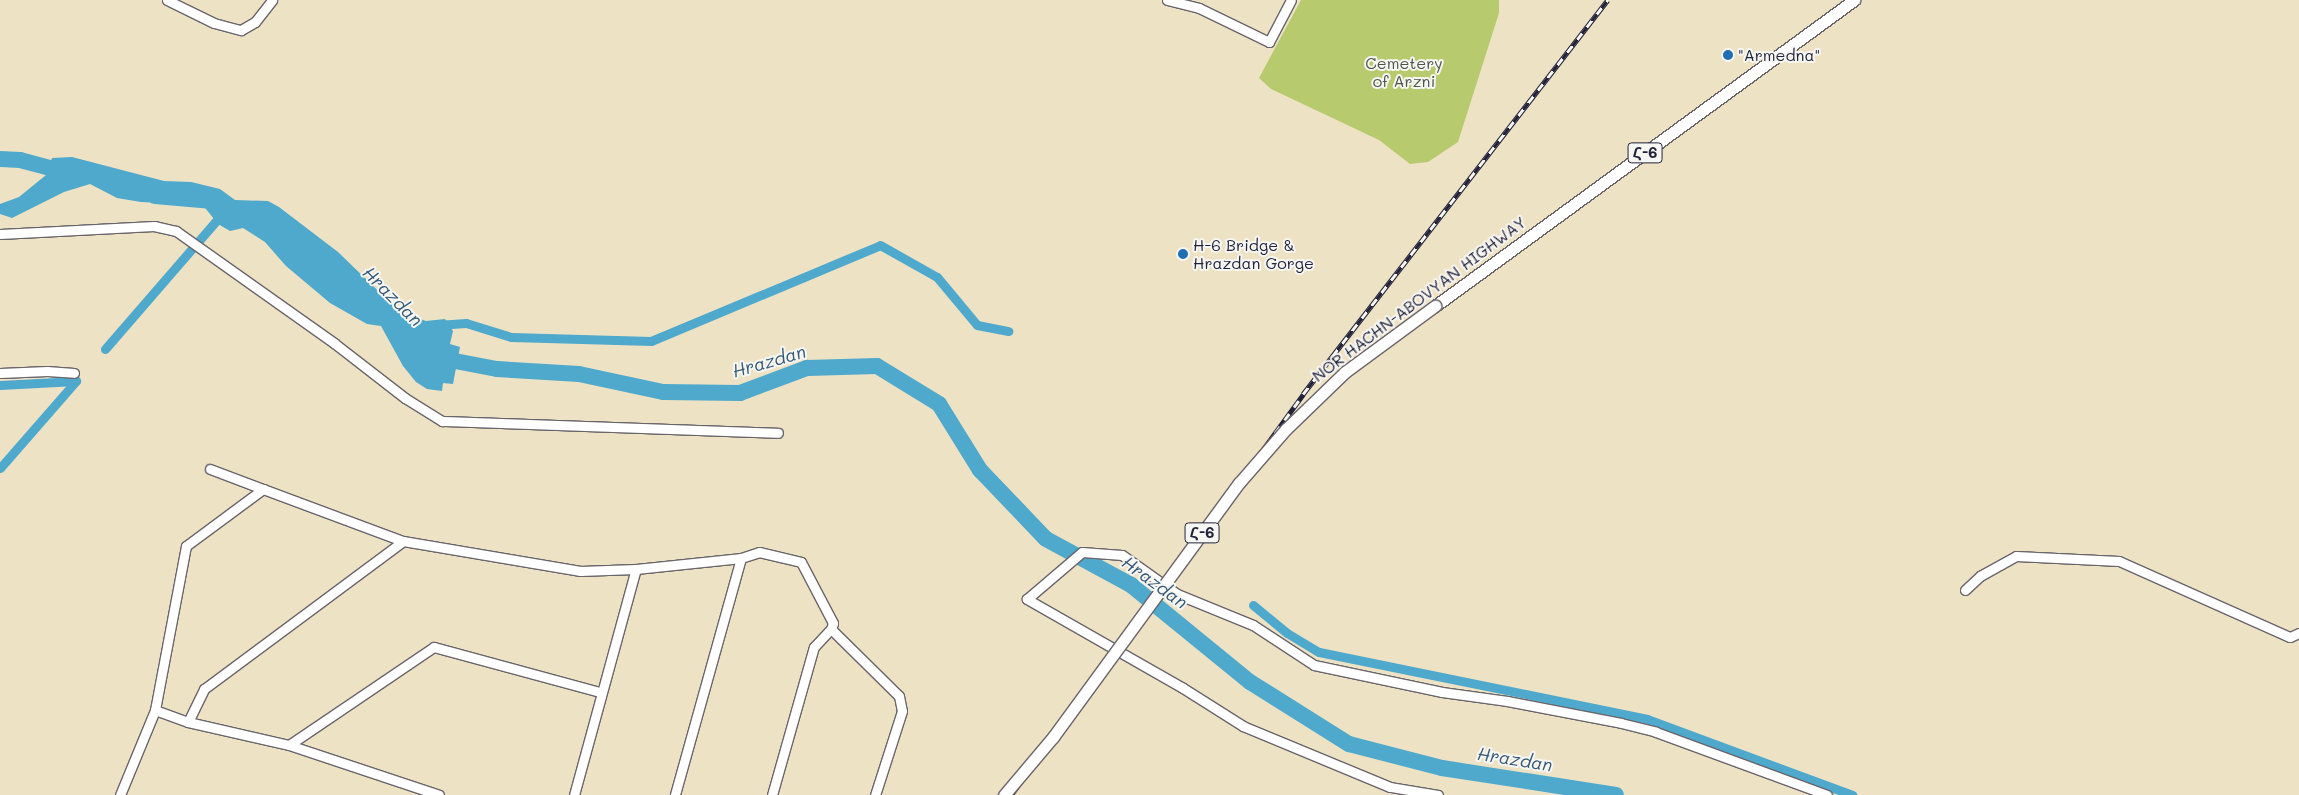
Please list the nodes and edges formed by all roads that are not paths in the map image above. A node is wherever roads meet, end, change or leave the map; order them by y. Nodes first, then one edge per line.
1 (167, 0) edge
2 (272, 0) edge
3 (1167, 0) edge
4 (1291, 0) edge
5 (1854, 0) edge
6 (0, 234) edge
7 (0, 373) edge
8 (74, 373) dead end
9 (778, 433) dead end
10 (210, 469) dead end
11 (263, 489) junction
12 (403, 541) junction
13 (741, 558) junction
14 (636, 570) junction
15 (1965, 590) dead end
16 (830, 629) junction
17 (2299, 634) edge
18 (600, 692) junction
19 (155, 710) junction
20 (188, 722) junction
21 (289, 745) junction
22 (120, 795) edge
23 (439, 795) edge
24 (574, 795) edge
25 (675, 795) edge
26 (772, 795) edge
27 (875, 795) edge
28 (1004, 795) edge
29 (1438, 795) edge
30 (1827, 795) edge

1 - 2 street
3 - 4 street
5 - 28 main road, NOR HACHN-ABOVYAN HIGHWAY / Հ-6, bridge
6 - 9 street
7 - 8 street
10 - 11 street
11 - 12 street
11 - 19 street
12 - 14 street
12 - 20 street
13 - 14 street
13 - 16 street
13 - 25 street
14 - 18 street
15 - 17 street
16 - 26 street
16 - 27 street
18 - 21 street
18 - 24 street
19 - 20 street
19 - 22 street
20 - 21 street
21 - 23 street
29 - 30 street

